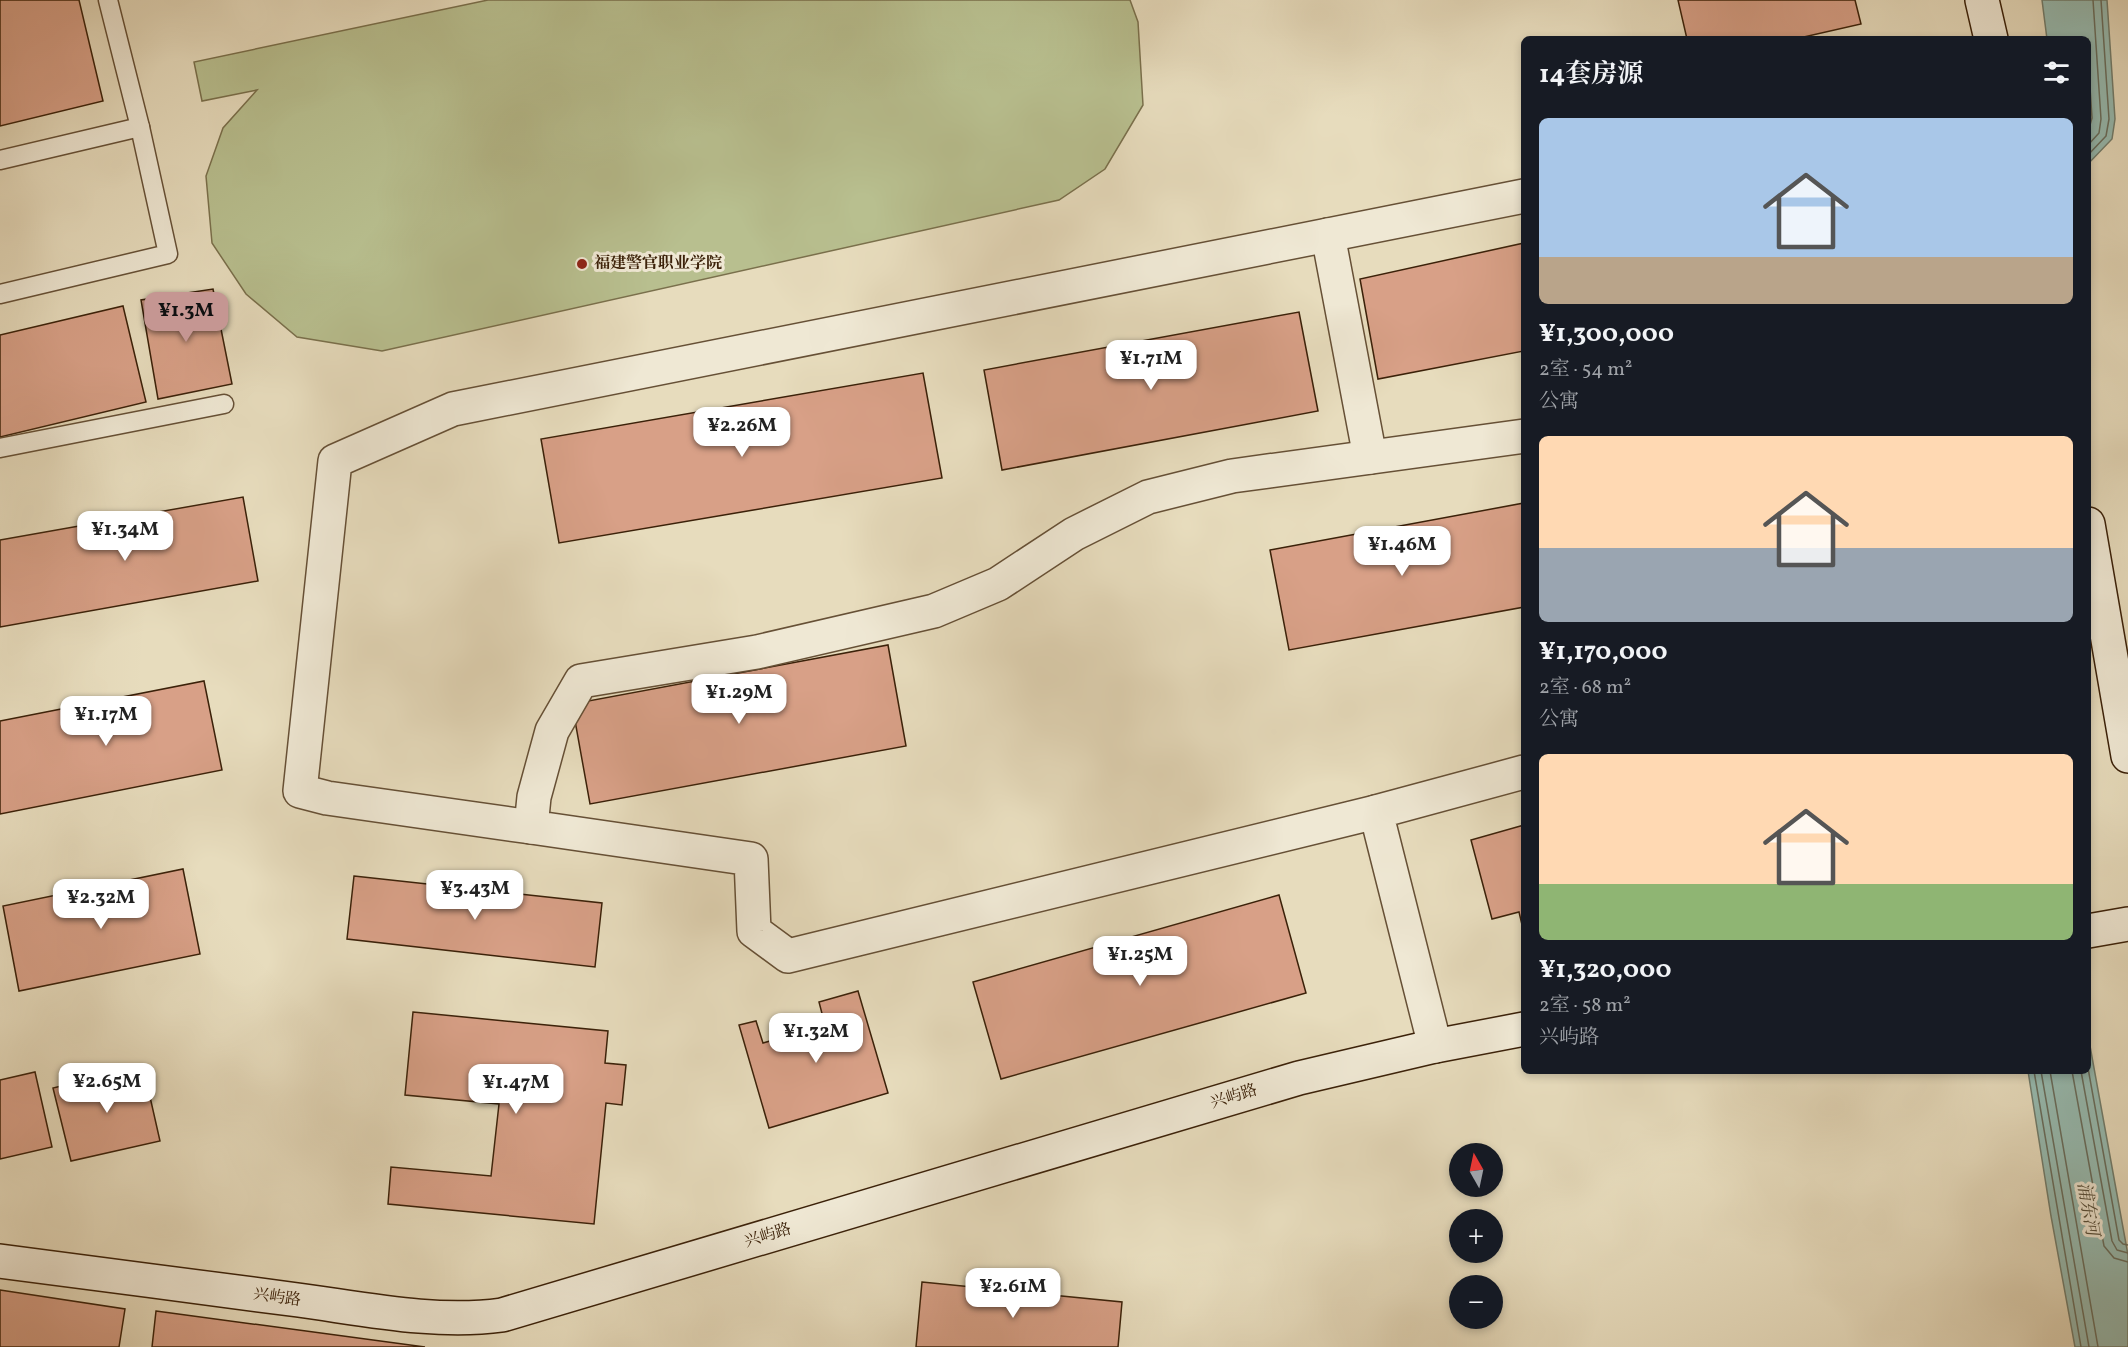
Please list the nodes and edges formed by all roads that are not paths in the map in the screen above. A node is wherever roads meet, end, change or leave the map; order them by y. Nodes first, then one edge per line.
1 (108, 0) edge
2 (1982, 0) edge
3 (1990, 36) edge
4 (140, 127) junction
5 (0, 160) edge
6 (1521, 197) edge
7 (1328, 235) junction
8 (0, 294) edge
9 (224, 405) dead end
10 (1521, 436) edge
11 (0, 448) edge
12 (1370, 457) junction
13 (2091, 541) edge
14 (2128, 756) edge
15 (1521, 773) edge
16 (1376, 812) junction
17 (531, 827) junction
18 (2128, 924) edge
19 (2091, 931) edge
20 (1521, 1030) edge
21 (1435, 1046) junction
22 (0, 1261) edge

1 - 4 lane
2 - 3 street
4 - 5 lane
4 - 8 lane
6 - 7 street
7 - 12 street
7 - 17 street
9 - 11 lane
10 - 12 street
12 - 17 street
13 - 14 street
15 - 16 street
16 - 17 street
16 - 21 street
18 - 19 street
20 - 21 street, 兴屿路
21 - 22 street, 兴屿路

